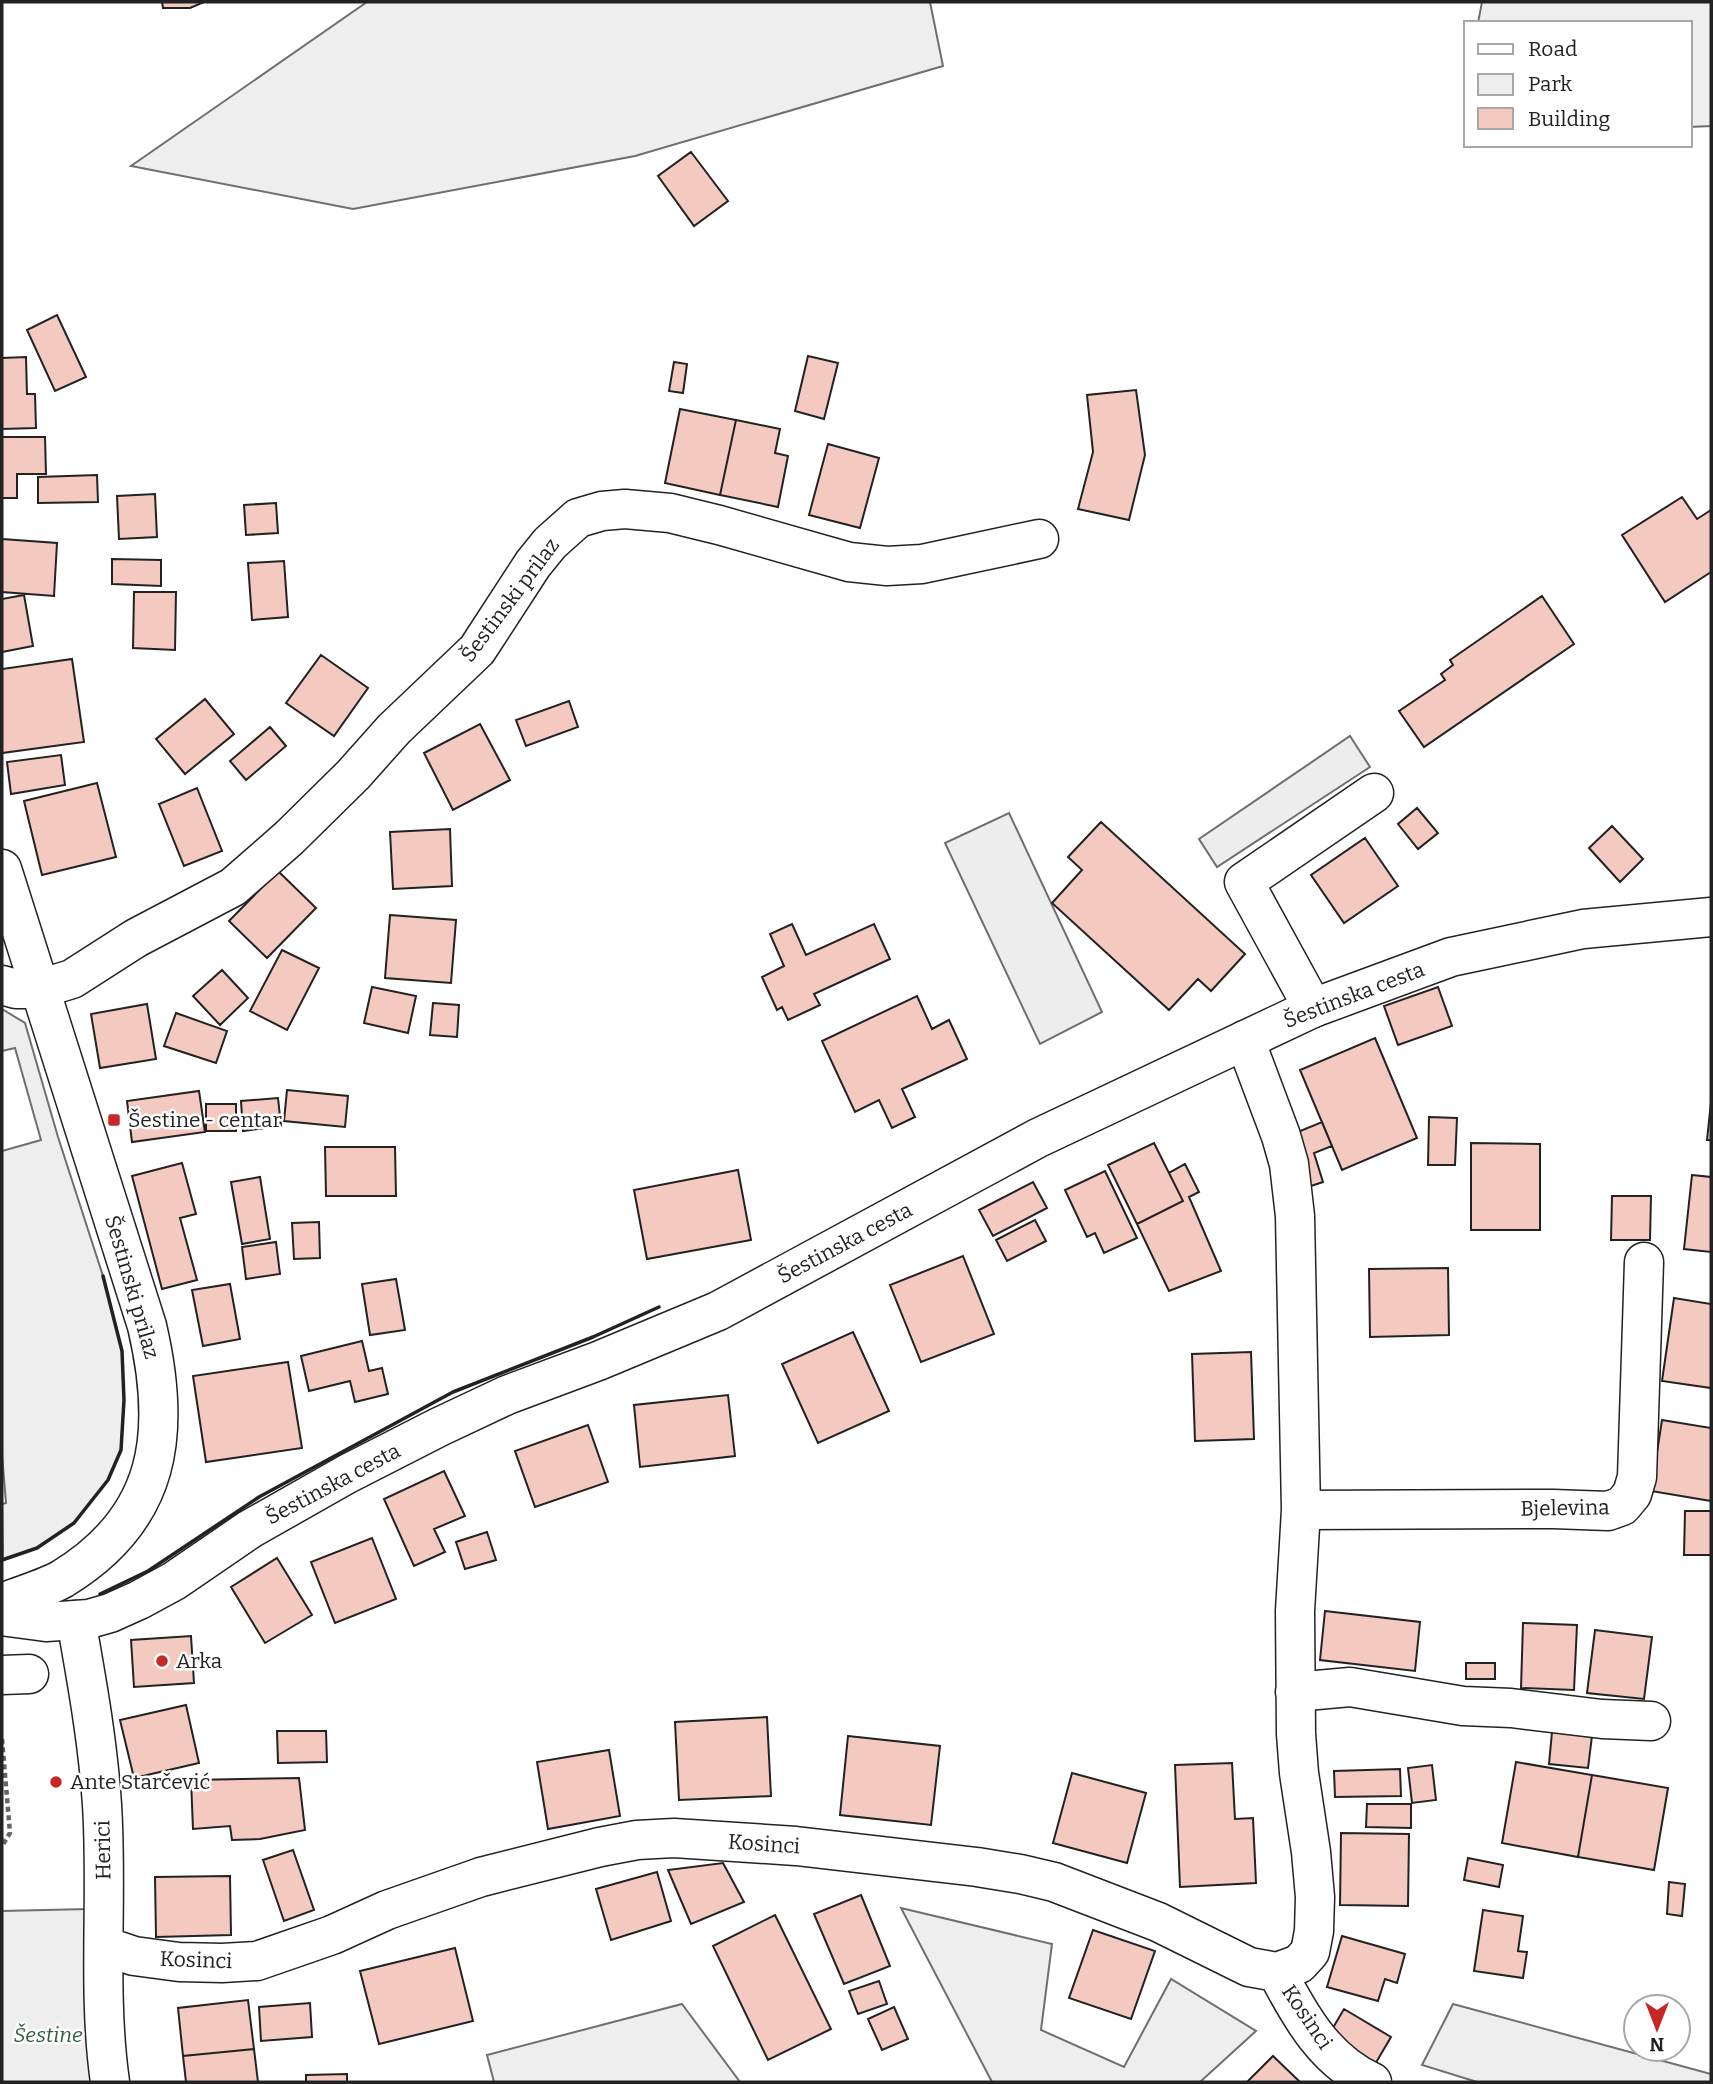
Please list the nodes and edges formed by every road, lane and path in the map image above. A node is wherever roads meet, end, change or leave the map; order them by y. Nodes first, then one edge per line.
1 (1039, 539) dead end
2 (1374, 793) dead end
3 (2, 869) edge
4 (1711, 917) edge
5 (2, 985) edge
6 (39, 989) junction
7 (1313, 1007) junction
8 (1245, 1040) junction
9 (1644, 1262) dead end
10 (1301, 1510) junction
11 (2, 1603) edge
12 (2, 1616) edge
13 (76, 1620) junction
14 (1295, 1692) junction
15 (1651, 1721) dead end
16 (2, 1739) edge
17 (2, 1846) edge
18 (104, 1946) junction
19 (1277, 1972) junction
20 (110, 2082) edge
21 (1372, 2082) edge

1 - 6 street, Šestinski prilaz
2 - 7 street
3 - 6 street, Šestinski prilaz
4 - 7 street, Šestinska cesta
5 - 6 street
6 - 11 street, Šestinski prilaz
7 - 8 street, Šestinska cesta
8 - 10 street
8 - 13 street, Šestinska cesta
9 - 10 street, Bjelevina
10 - 14 street
12 - 13 street, Šestinska cesta
13 - 18 street, Herici
14 - 15 street
14 - 19 street
16 - 17 path
18 - 19 street, Kosinci
18 - 20 street, Herici
19 - 21 street, Kosinci

